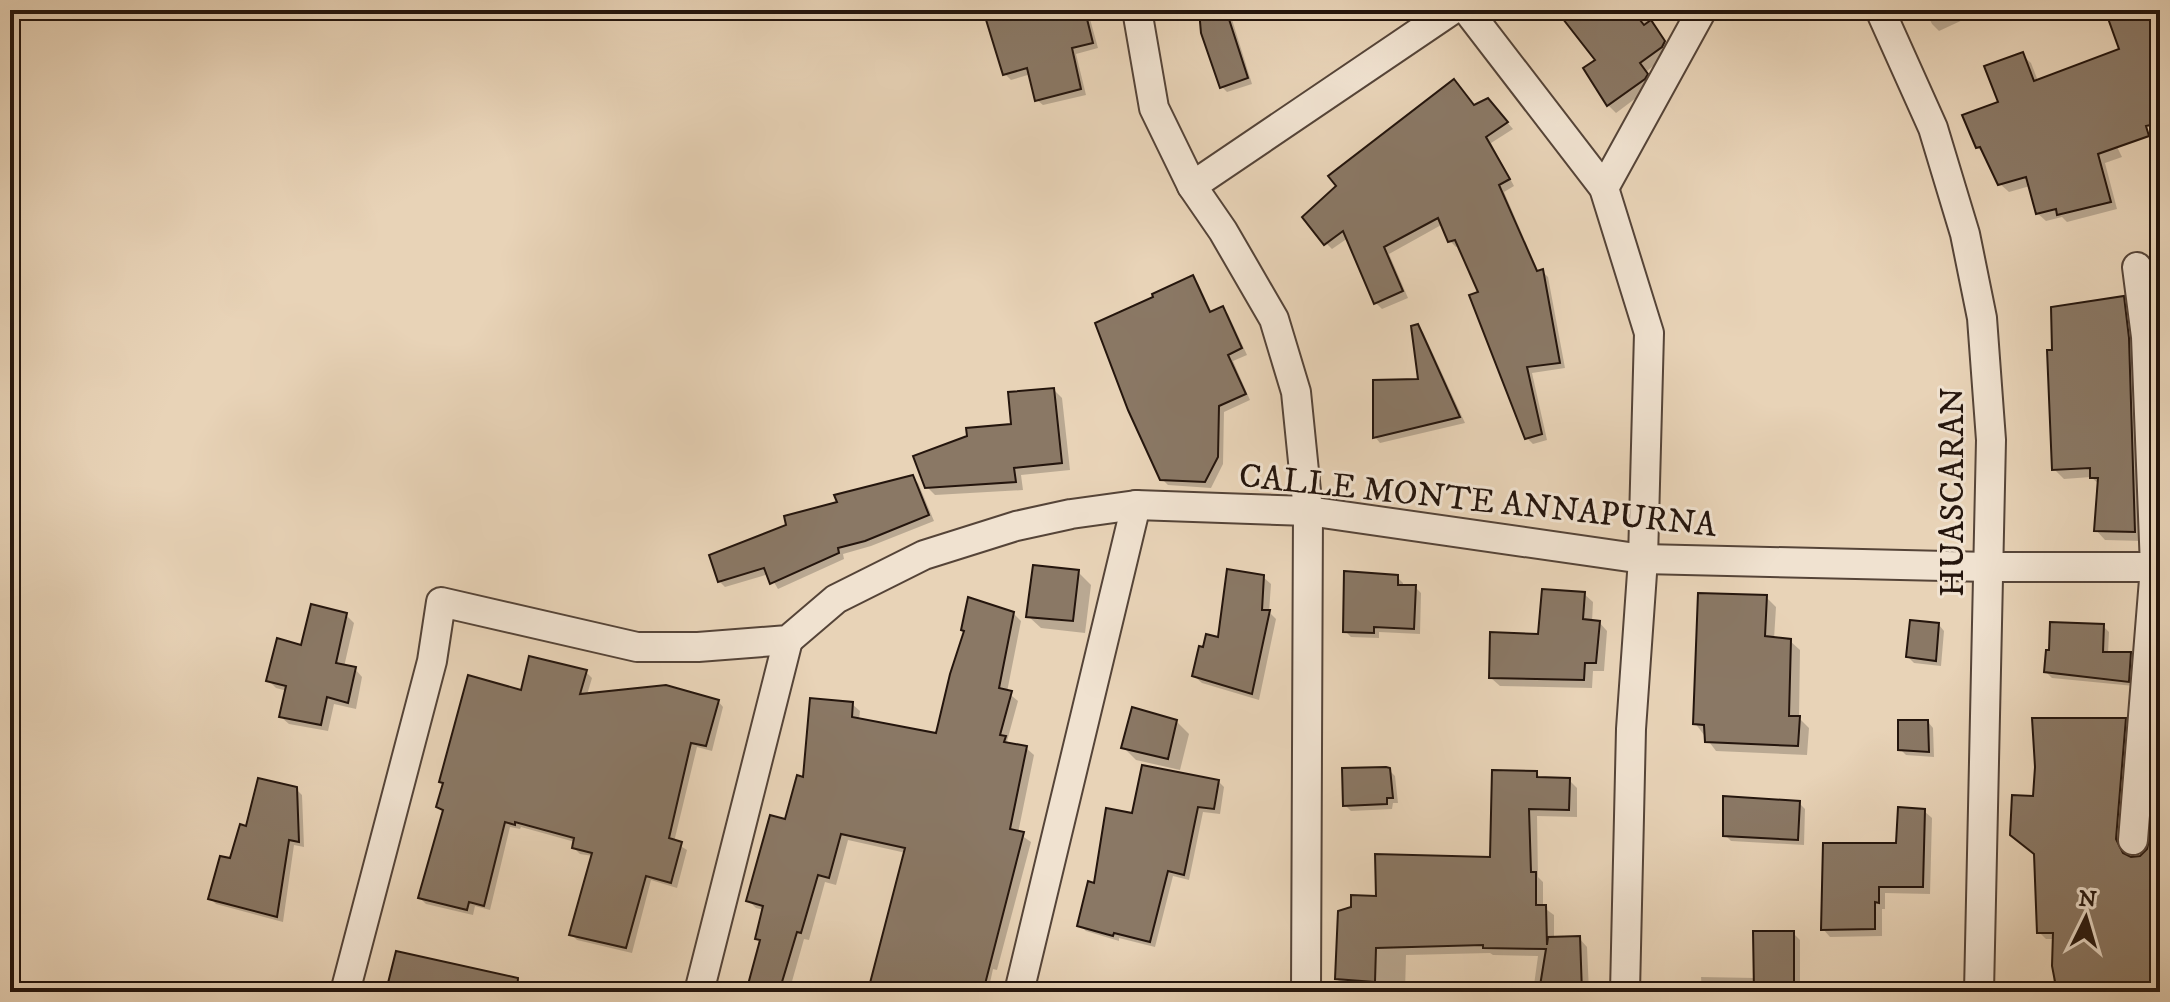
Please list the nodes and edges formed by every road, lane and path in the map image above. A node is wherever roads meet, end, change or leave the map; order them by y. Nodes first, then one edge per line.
1 (1137, 10) edge
2 (1452, 10) edge
3 (1467, 10) edge
4 (1702, 10) edge
5 (1880, 10) edge
6 (1192, 186) junction
7 (1604, 188) junction
8 (2137, 267) dead end
9 (1136, 505) junction
10 (1308, 511) junction
11 (1643, 559) junction
12 (1989, 567) junction
13 (2158, 567) edge
14 (788, 640) junction
15 (2133, 840) dead end
16 (345, 992) edge
17 (699, 992) edge
18 (1019, 992) edge
19 (1306, 992) edge
20 (1625, 992) edge
21 (1979, 992) edge

1 - 6 street
2 - 6 street
3 - 7 street
4 - 7 street
5 - 12 street, HUASCARAN
6 - 10 street
7 - 11 street
8 - 13 street
9 - 10 street, CALLE MONTE ANNAPURNA
9 - 14 street, CALLE MONTE ANNAPURNA
9 - 18 street
10 - 11 street, CALLE MONTE ANNAPURNA
10 - 19 street
11 - 12 street, CALLE MONTE ANNAPURNA
11 - 20 street
12 - 13 street, CALLE MONTE ANNAPURNA
12 - 21 street, HUASCARAN
13 - 15 street
14 - 16 street
14 - 17 street

